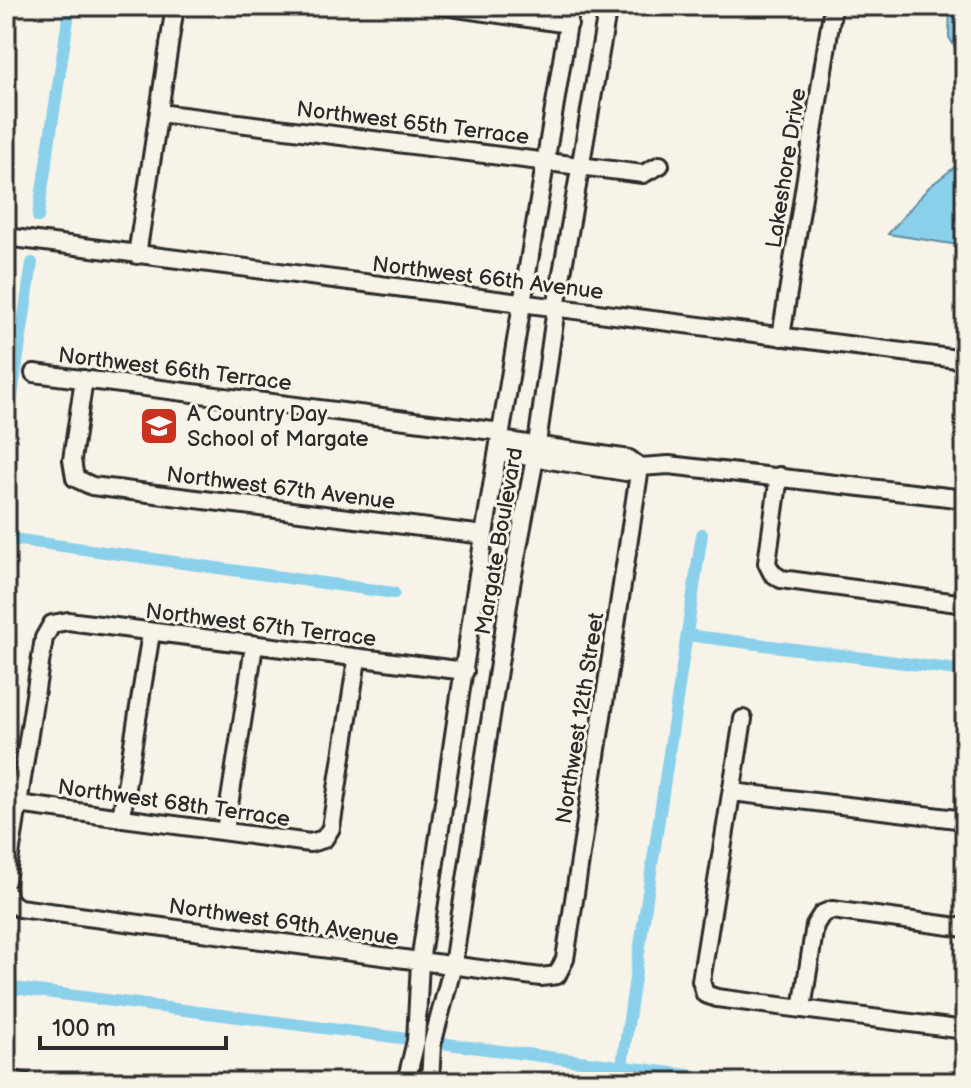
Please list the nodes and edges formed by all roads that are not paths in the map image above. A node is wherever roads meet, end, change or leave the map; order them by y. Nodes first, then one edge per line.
1 (175, 6) edge
2 (443, 6) edge
3 (571, 6) edge
4 (608, 6) edge
5 (833, 6) edge
6 (569, 24) junction
7 (159, 113) junction
8 (546, 160) junction
9 (580, 165) junction
10 (660, 165) dead end
11 (6, 237) edge
12 (137, 255) junction
13 (522, 304) junction
14 (556, 308) junction
15 (781, 337) junction
16 (965, 360) edge
17 (34, 373) dead end
18 (84, 379) junction
19 (500, 441) junction
20 (536, 452) junction
21 (640, 467) junction
22 (779, 476) junction
23 (965, 499) edge
24 (484, 535) junction
25 (965, 604) edge
26 (151, 633) junction
27 (254, 646) junction
28 (357, 659) junction
29 (465, 671) junction
30 (743, 719) dead end
31 (732, 792) junction
32 (18, 804) junction
33 (121, 818) junction
34 (965, 820) edge
35 (225, 831) junction
36 (6, 881) edge
37 (7, 896) edge
38 (965, 928) edge
39 (420, 962) junction
40 (453, 965) junction
41 (557, 975) joint
42 (802, 1009) junction
43 (965, 1030) edge
44 (6, 1079) edge
45 (24, 1082) edge
46 (406, 1082) edge
47 (430, 1082) edge

1 - 7 street
2 - 6 street
3 - 6 street, Margate Boulevard
4 - 9 street, Margate Boulevard
5 - 15 street, Lakeshore Drive
6 - 8 street, Margate Boulevard
7 - 8 street, Northwest 65th Terrace
7 - 12 street
8 - 9 street, Northwest 65th Terrace
8 - 13 street, Margate Boulevard
9 - 10 street, Northwest 65th Terrace
9 - 14 street, Margate Boulevard
11 - 12 street, Northwest 66th Avenue
12 - 13 street, Northwest 66th Avenue
13 - 14 street, Northwest 66th Avenue
13 - 19 street, Margate Boulevard
14 - 15 street, Northwest 66th Avenue
14 - 20 street, Margate Boulevard
15 - 16 street, Northwest 66th Avenue
17 - 18 street, Northwest 66th Terrace
18 - 19 street, Northwest 66th Terrace
18 - 24 street, Northwest 67th Avenue
19 - 20 street, Northwest 66th Terrace
19 - 24 street, Margate Boulevard
20 - 21 street, Northwest 66th Terrace
20 - 40 street, Margate Boulevard
21 - 22 street, Northwest 66th Terrace
21 - 41 street, Northwest 12th Street
22 - 23 street, Northwest 66th Terrace
22 - 25 street
24 - 29 street, Margate Boulevard
26 - 27 street, Northwest 67th Terrace
26 - 32 street, Northwest 67th Terrace
26 - 33 street
27 - 28 street, Northwest 67th Terrace
27 - 35 street
28 - 29 street, Northwest 67th Terrace
28 - 35 street, Northwest 68th Terrace
29 - 39 street, Margate Boulevard
30 - 31 street
31 - 34 street
31 - 42 street
32 - 33 street, Northwest 68th Terrace
32 - 36 street
33 - 35 street, Northwest 68th Terrace
37 - 39 street, Northwest 69th Avenue
38 - 42 street
39 - 40 street, Northwest 69th Avenue
39 - 46 street, Margate Boulevard
40 - 41 street, Northwest 69th Avenue
40 - 47 street, Margate Boulevard
42 - 43 street
44 - 45 street

